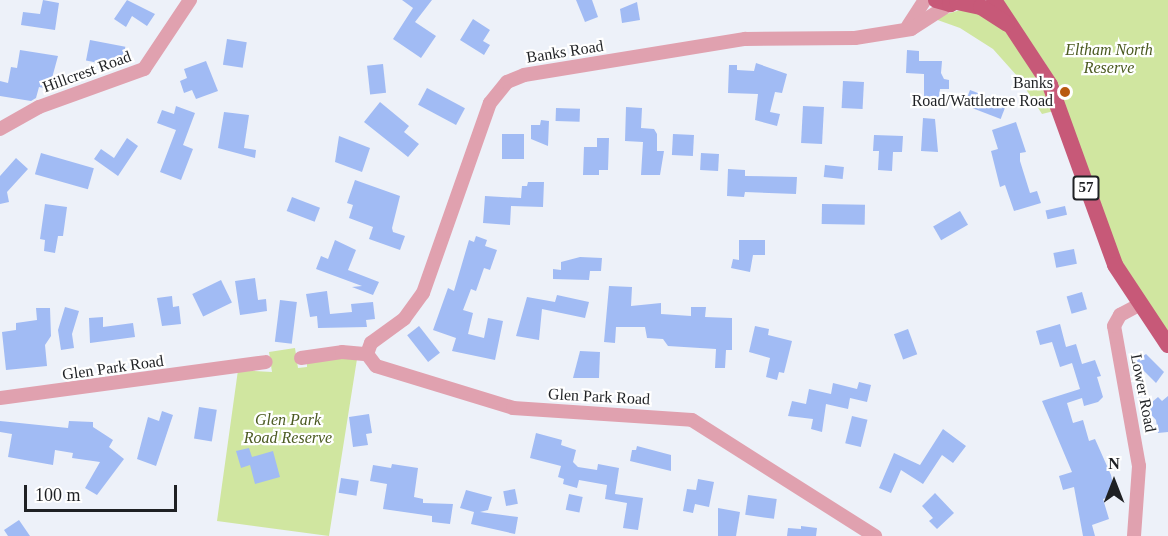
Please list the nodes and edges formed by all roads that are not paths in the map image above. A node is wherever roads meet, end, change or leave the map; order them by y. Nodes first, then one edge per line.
1 (190, 0) edge
2 (925, 0) edge
3 (994, 0) edge
4 (951, 1) edge
5 (1013, 28) junction
6 (904, 30) junction
7 (0, 129) edge
8 (1139, 305) junction
9 (1168, 345) edge
10 (367, 354) junction
11 (301, 358) dead end
12 (266, 362) dead end
13 (0, 398) edge
14 (875, 536) edge
15 (1134, 536) edge

1 - 7 street, Hillcrest Road
2 - 6 street
3 - 5 main road, 57
4 - 5 main road, 57
4 - 6 street, Banks Road
5 - 8 main road, 57
6 - 10 street, Banks Road
8 - 9 main road, 57
8 - 15 street, Lower Road
10 - 11 street
10 - 14 street, Glen Park Road
12 - 13 street, Glen Park Road

